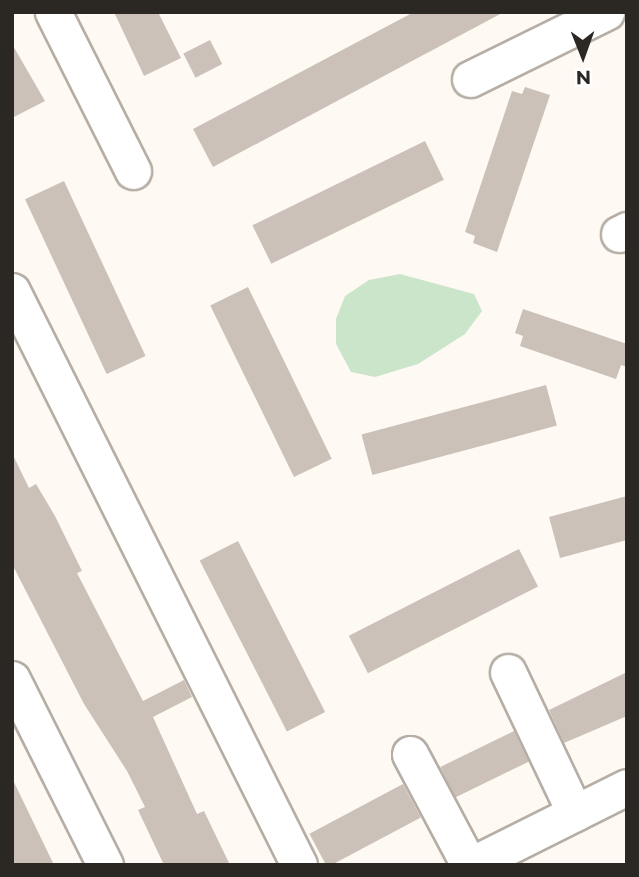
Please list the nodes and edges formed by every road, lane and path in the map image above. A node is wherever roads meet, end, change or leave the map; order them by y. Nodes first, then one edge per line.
1 (53, 12) edge
2 (606, 12) edge
3 (470, 79) dead end
4 (133, 171) dead end
5 (12, 291) edge
6 (508, 672) dead end
7 (12, 679) edge
8 (410, 754) dead end
9 (627, 787) edge
10 (575, 813) junction
11 (484, 862) edge
12 (105, 865) edge
13 (299, 865) edge

1 - 4 street
2 - 3 street
5 - 13 street
6 - 10 street
7 - 12 street
8 - 11 street
9 - 10 street
10 - 11 street

